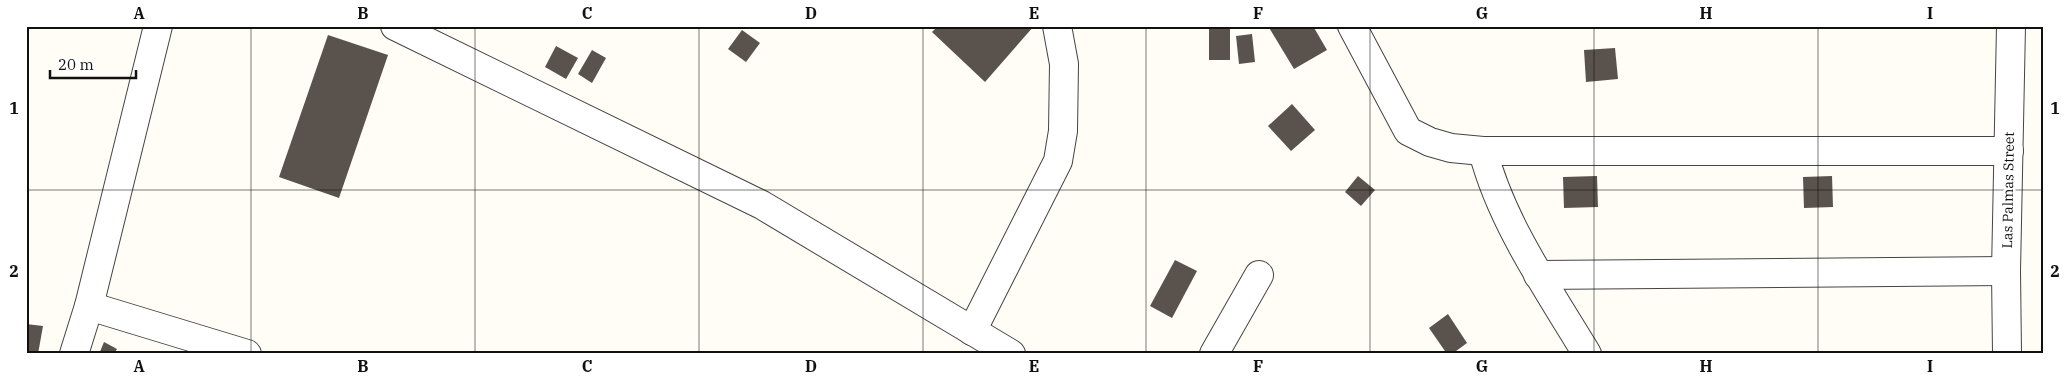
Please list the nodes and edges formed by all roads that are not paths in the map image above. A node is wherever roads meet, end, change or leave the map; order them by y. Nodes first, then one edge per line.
1 (158, 26) edge
2 (395, 26) edge
3 (1057, 26) edge
4 (1352, 26) edge
5 (2011, 26) edge
6 (1483, 151) junction
7 (2009, 151) junction
8 (2006, 271) junction
9 (1259, 275) dead end
10 (1538, 275) junction
11 (89, 306) junction
12 (972, 331) junction
13 (74, 354) edge
14 (247, 354) edge
15 (1011, 354) edge
16 (1214, 354) edge
17 (1587, 354) edge
18 (2007, 354) edge

1 - 11 street
2 - 12 street
3 - 12 street
4 - 6 street
5 - 7 street, Las Palmas Street
6 - 7 street
6 - 10 street
7 - 8 street, Las Palmas Street
8 - 10 street
8 - 18 street, Las Palmas Street
9 - 16 street
10 - 17 street
11 - 13 street
11 - 14 street
12 - 15 street

